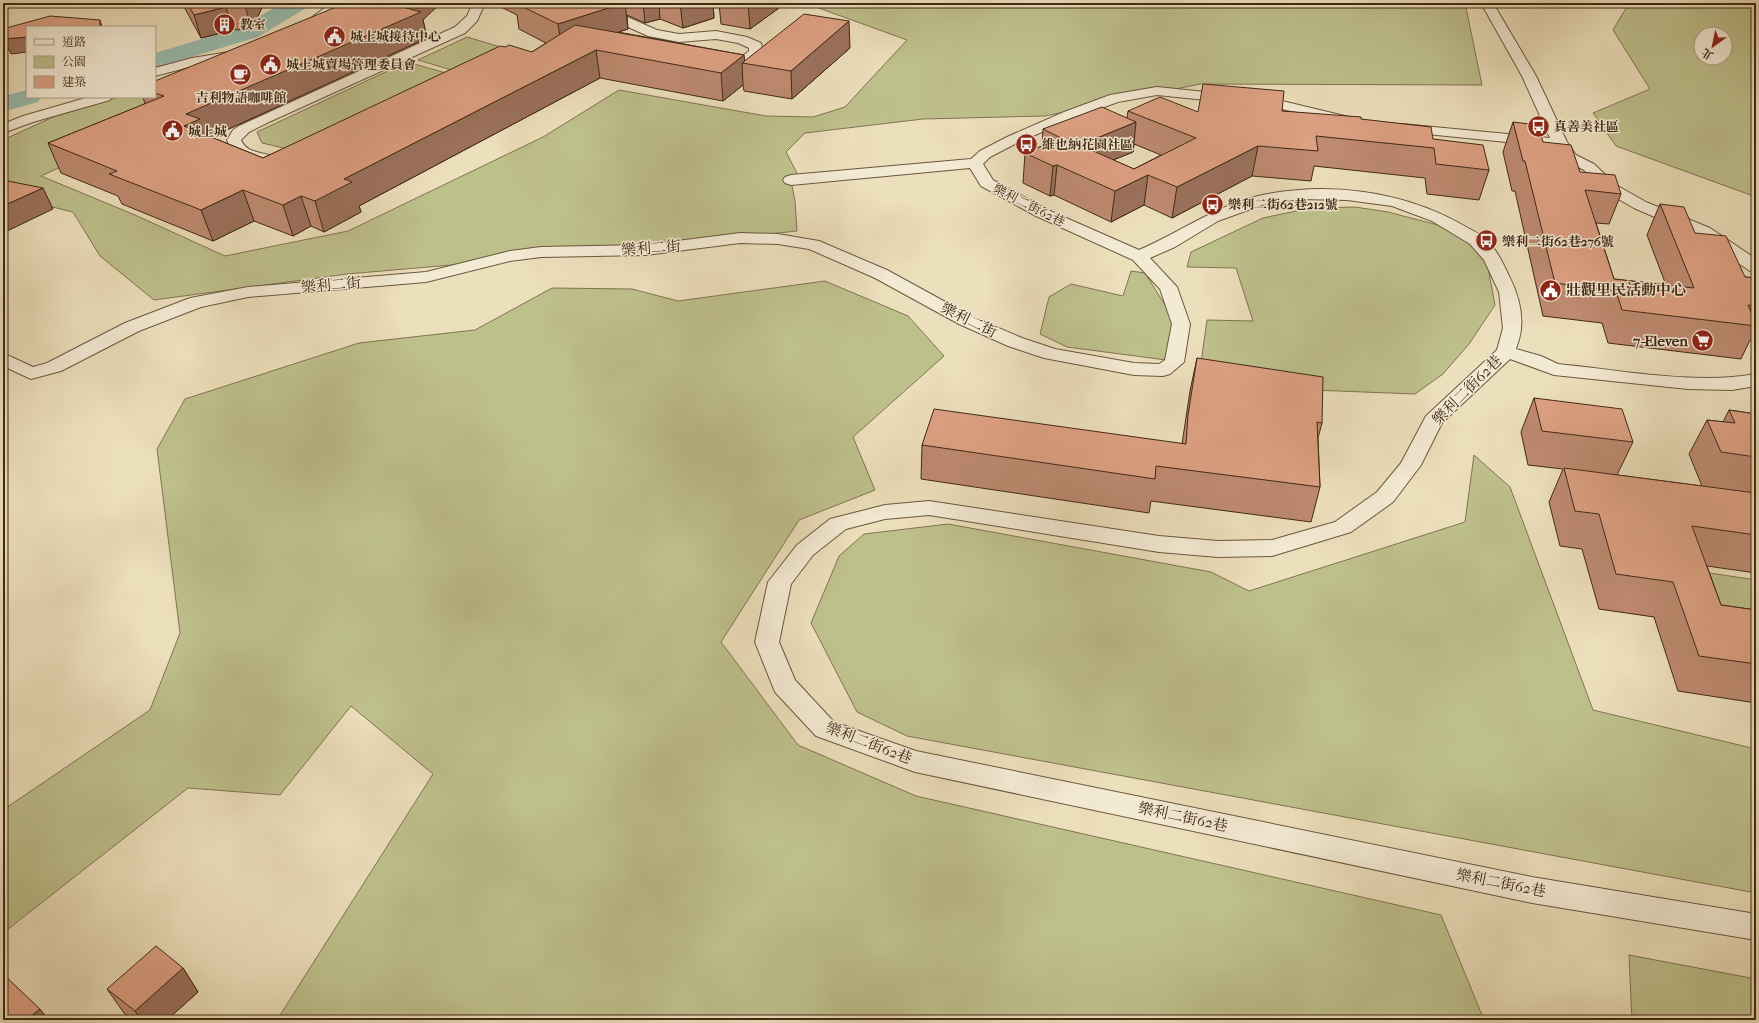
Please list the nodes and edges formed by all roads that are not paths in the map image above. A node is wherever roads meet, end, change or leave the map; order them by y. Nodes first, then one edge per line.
1 (339, 3) edge
2 (479, 3) edge
3 (585, 3) edge
4 (1487, 3) edge
5 (298, 32) edge
6 (706, 66) edge
7 (156, 72) edge
8 (156, 83) edge
9 (65, 98) edge
10 (102, 98) edge
11 (3, 117) edge
12 (1358, 122) edge
13 (1388, 126) edge
14 (3, 129) edge
15 (1560, 143) junction
16 (280, 160) edge
17 (976, 163) junction
18 (791, 180) dead end
19 (1724, 252) junction
20 (1139, 256) junction
21 (1756, 267) edge
22 (1756, 282) edge
23 (1506, 352) junction
24 (3, 359) edge
25 (1534, 360) junction
26 (1756, 366) edge
27 (1756, 380) edge
28 (1756, 927) edge

1 - 5 street
2 - 16 street
3 - 6 street
4 - 15 street
7 - 8 street
9 - 11 street
10 - 14 street
12 - 17 street
13 - 15 street
15 - 19 street
17 - 18 street
17 - 20 street, 樂利二街62巷
19 - 21 street
19 - 22 street
20 - 23 street, 樂利二街62巷
20 - 24 street, 樂利二街
23 - 25 street, 樂利二街62巷
23 - 28 street, 樂利二街62巷
25 - 26 street, 樂利二街62巷
25 - 27 street, 樂利二街62巷

